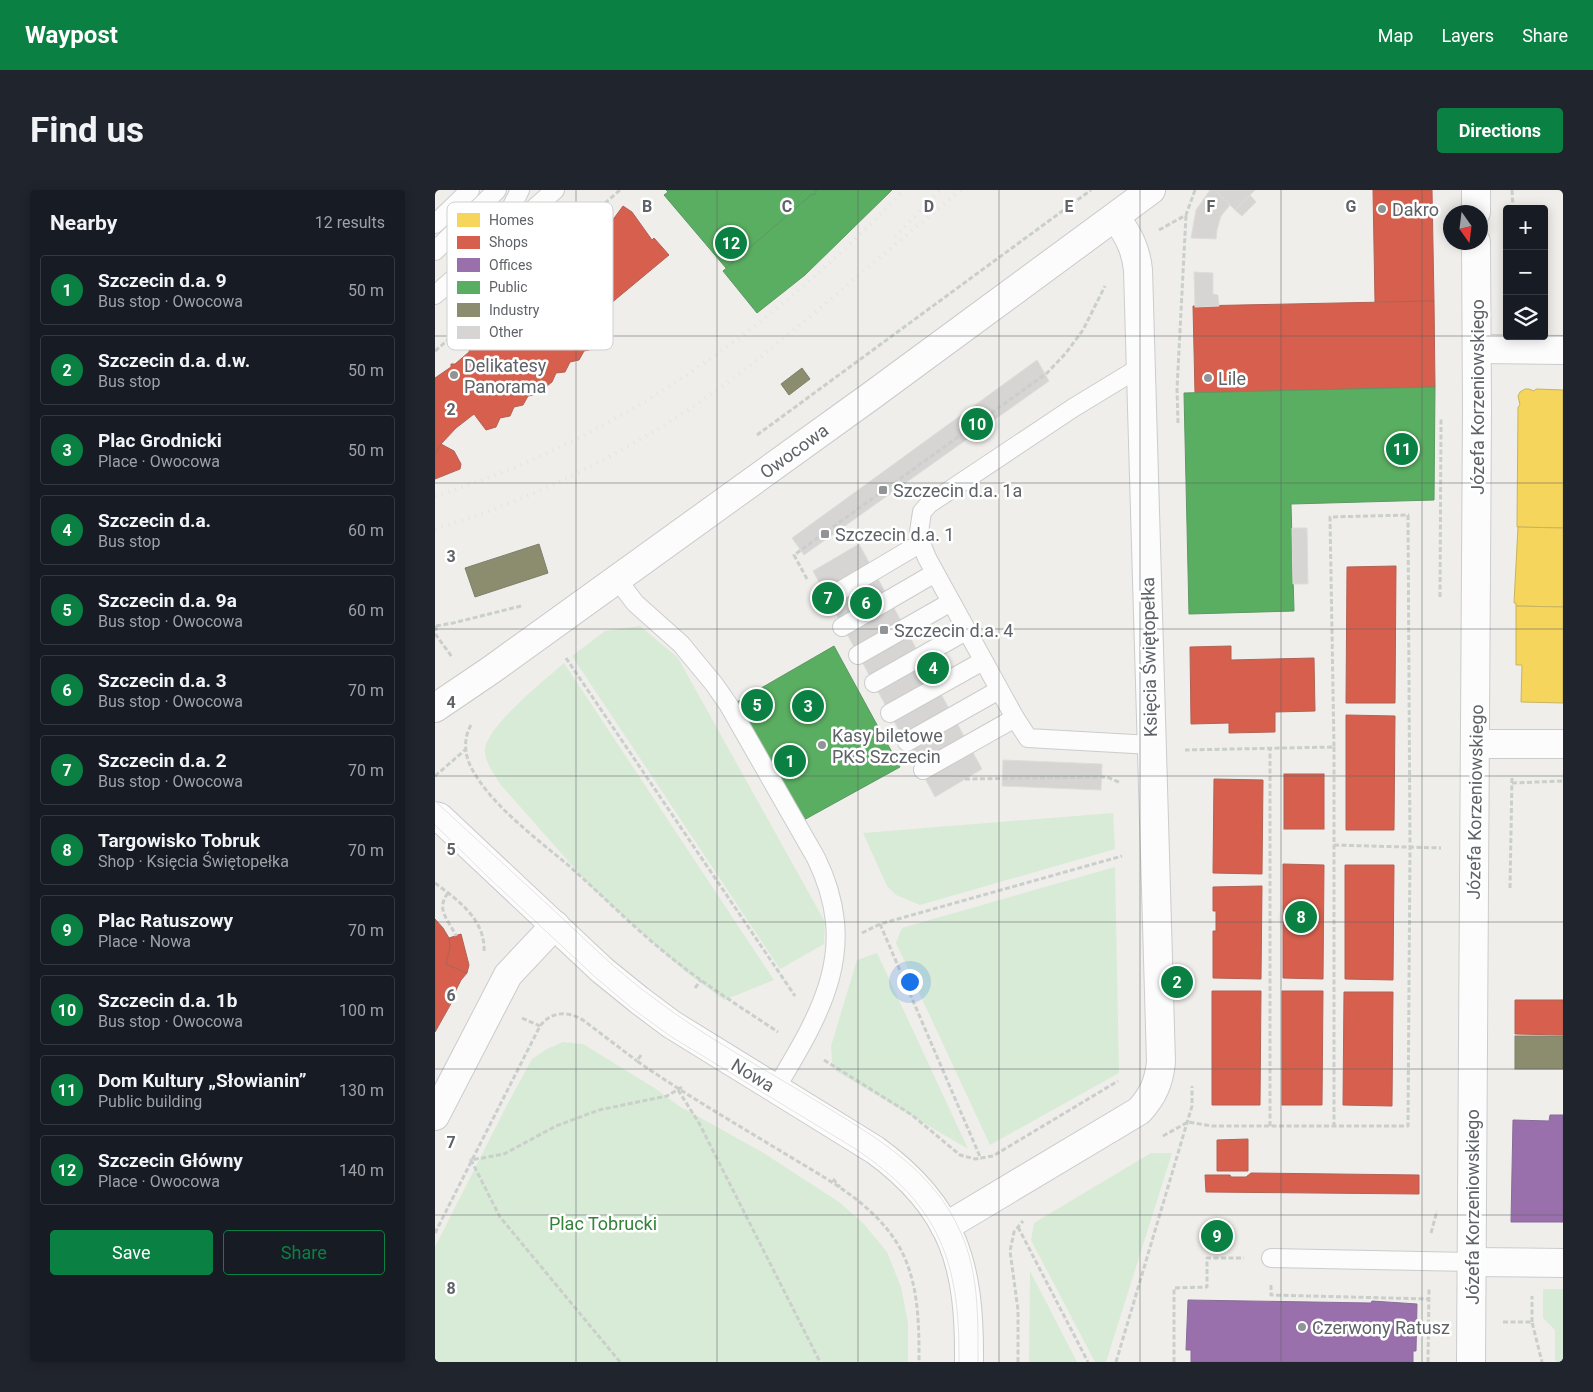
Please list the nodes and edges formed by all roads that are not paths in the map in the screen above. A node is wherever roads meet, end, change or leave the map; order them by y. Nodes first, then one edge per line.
1 (470, 190) edge
2 (497, 190) edge
3 (520, 190) edge
4 (555, 190) edge
5 (1151, 190) edge
6 (1476, 190) edge
7 (458, 202) edge
8 (485, 202) edge
9 (514, 202) edge
10 (541, 202) edge
11 (1476, 205) edge
12 (447, 212) edge
13 (1115, 217) junction
14 (435, 224) edge
15 (447, 239) edge
16 (1476, 250) edge
17 (435, 251) edge
18 (447, 284) edge
19 (435, 295) edge
20 (1477, 349) junction
21 (1563, 350) edge
22 (1142, 366) junction
23 (921, 543) junction
24 (935, 574) junction
25 (617, 579) junction
26 (828, 598) dead end
27 (951, 602) junction
28 (842, 627) dead end
29 (966, 631) junction
30 (858, 655) dead end
31 (983, 660) junction
32 (874, 683) dead end
33 (999, 690) junction
34 (435, 708) edge
35 (890, 712) dead end
36 (1015, 718) junction
37 (907, 742) dead end
38 (1475, 744) junction
39 (1563, 744) edge
40 (1151, 745) junction
41 (923, 770) dead end
42 (436, 814) edge
43 (555, 925) junction
44 (776, 1088) junction
45 (435, 1116) edge
46 (945, 1227) junction
47 (1271, 1258) road end
48 (1471, 1262) junction
49 (1563, 1263) edge
50 (969, 1362) edge
51 (1471, 1362) edge

1 - 7 lane
2 - 8 lane
3 - 9 lane
4 - 10 lane
5 - 13 street, Owocowa
6 - 11 street
12 - 14 lane
13 - 22 street, Księcia Świętopełka
13 - 25 street, Owocowa
15 - 17 lane
16 - 20 street, Józefa Korzeniowskiego
18 - 19 lane
20 - 21 street
20 - 38 street, Józefa Korzeniowskiego
22 - 23 lane
22 - 40 street, Księcia Świętopełka
23 - 24 lane
23 - 26 lane
24 - 27 lane
24 - 28 lane
25 - 34 street, Owocowa
25 - 44 lane
27 - 29 lane
27 - 30 lane
29 - 31 lane
29 - 32 lane
31 - 33 lane
31 - 35 lane
33 - 36 lane
33 - 37 lane
36 - 40 lane
36 - 41 lane
38 - 39 street
38 - 48 street, Józefa Korzeniowskiego
40 - 46 street, Księcia Świętopełka
42 - 43 street, Nowa
43 - 44 street, Nowa
43 - 45 street
44 - 46 street, Nowa
46 - 50 street, Nowa
47 - 48 lane
48 - 49 street
48 - 51 street, Józefa Korzeniowskiego

